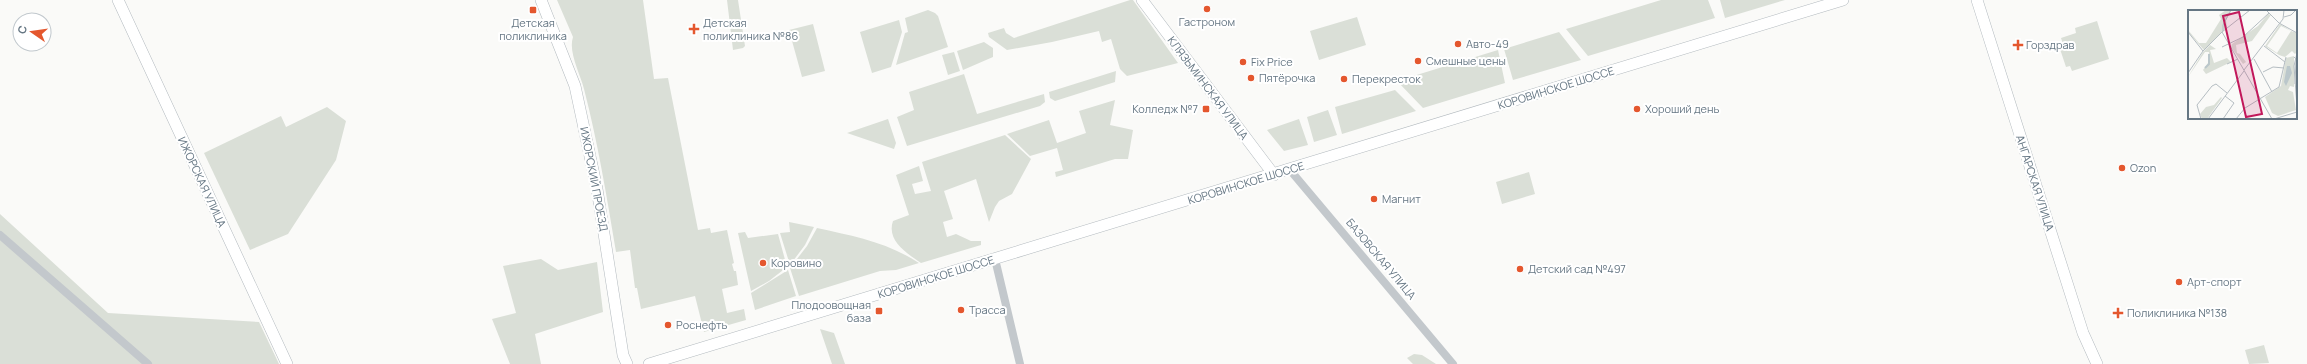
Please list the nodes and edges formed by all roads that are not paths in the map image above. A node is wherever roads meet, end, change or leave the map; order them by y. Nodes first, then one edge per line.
1 (118, 0) edge
2 (541, 0) edge
3 (1142, 0) edge
4 (1843, 0) edge
5 (1977, 0) edge
6 (1290, 170) junction
7 (1274, 175) junction
8 (0, 235) edge
9 (995, 259) junction
10 (148, 364) edge
11 (287, 364) edge
12 (627, 364) edge
13 (649, 364) edge
14 (1020, 364) edge
15 (1453, 364) edge
16 (2097, 364) edge

1 - 11 street, ИЖОРСКАЯ УЛИЦА
2 - 12 street, ИЖОРСКИЙ ПРОЕЗД
3 - 7 street, КЛЯЗЬМИНСКАЯ УЛИЦА
4 - 6 street, КОРОВИНСКОЕ ШОССЕ
5 - 16 street, АНГАРСКАЯ УЛИЦА
6 - 7 street, КОРОВИНСКОЕ ШОССЕ
6 - 15 street, БАЗОВСКАЯ УЛИЦА
7 - 9 street, КОРОВИНСКОЕ ШОССЕ
8 - 10 street
9 - 13 street, КОРОВИНСКОЕ ШОССЕ
9 - 14 street

